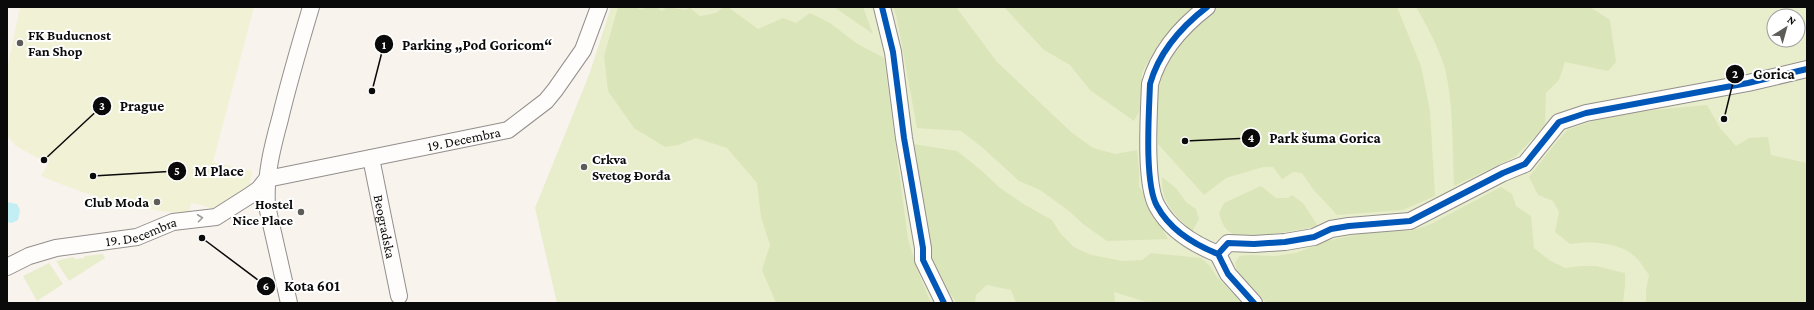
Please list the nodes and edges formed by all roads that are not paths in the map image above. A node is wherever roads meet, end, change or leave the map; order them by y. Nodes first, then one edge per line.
1 (311, 7) edge
2 (599, 7) edge
3 (882, 7) edge
4 (1207, 7) edge
5 (1807, 69) edge
6 (371, 158) junction
7 (267, 179) junction
8 (1218, 254) junction
9 (7, 267) edge
10 (399, 296) dead end
11 (289, 303) edge
12 (944, 303) edge
13 (1254, 303) edge

1 - 7 street
2 - 6 street, 19. Decembra
3 - 12 street
4 - 8 street
5 - 8 street
6 - 7 street, 19. Decembra
6 - 10 street, Beogradska
9 -> 7 street, 19. Decembra
7 - 11 street
8 - 13 street

